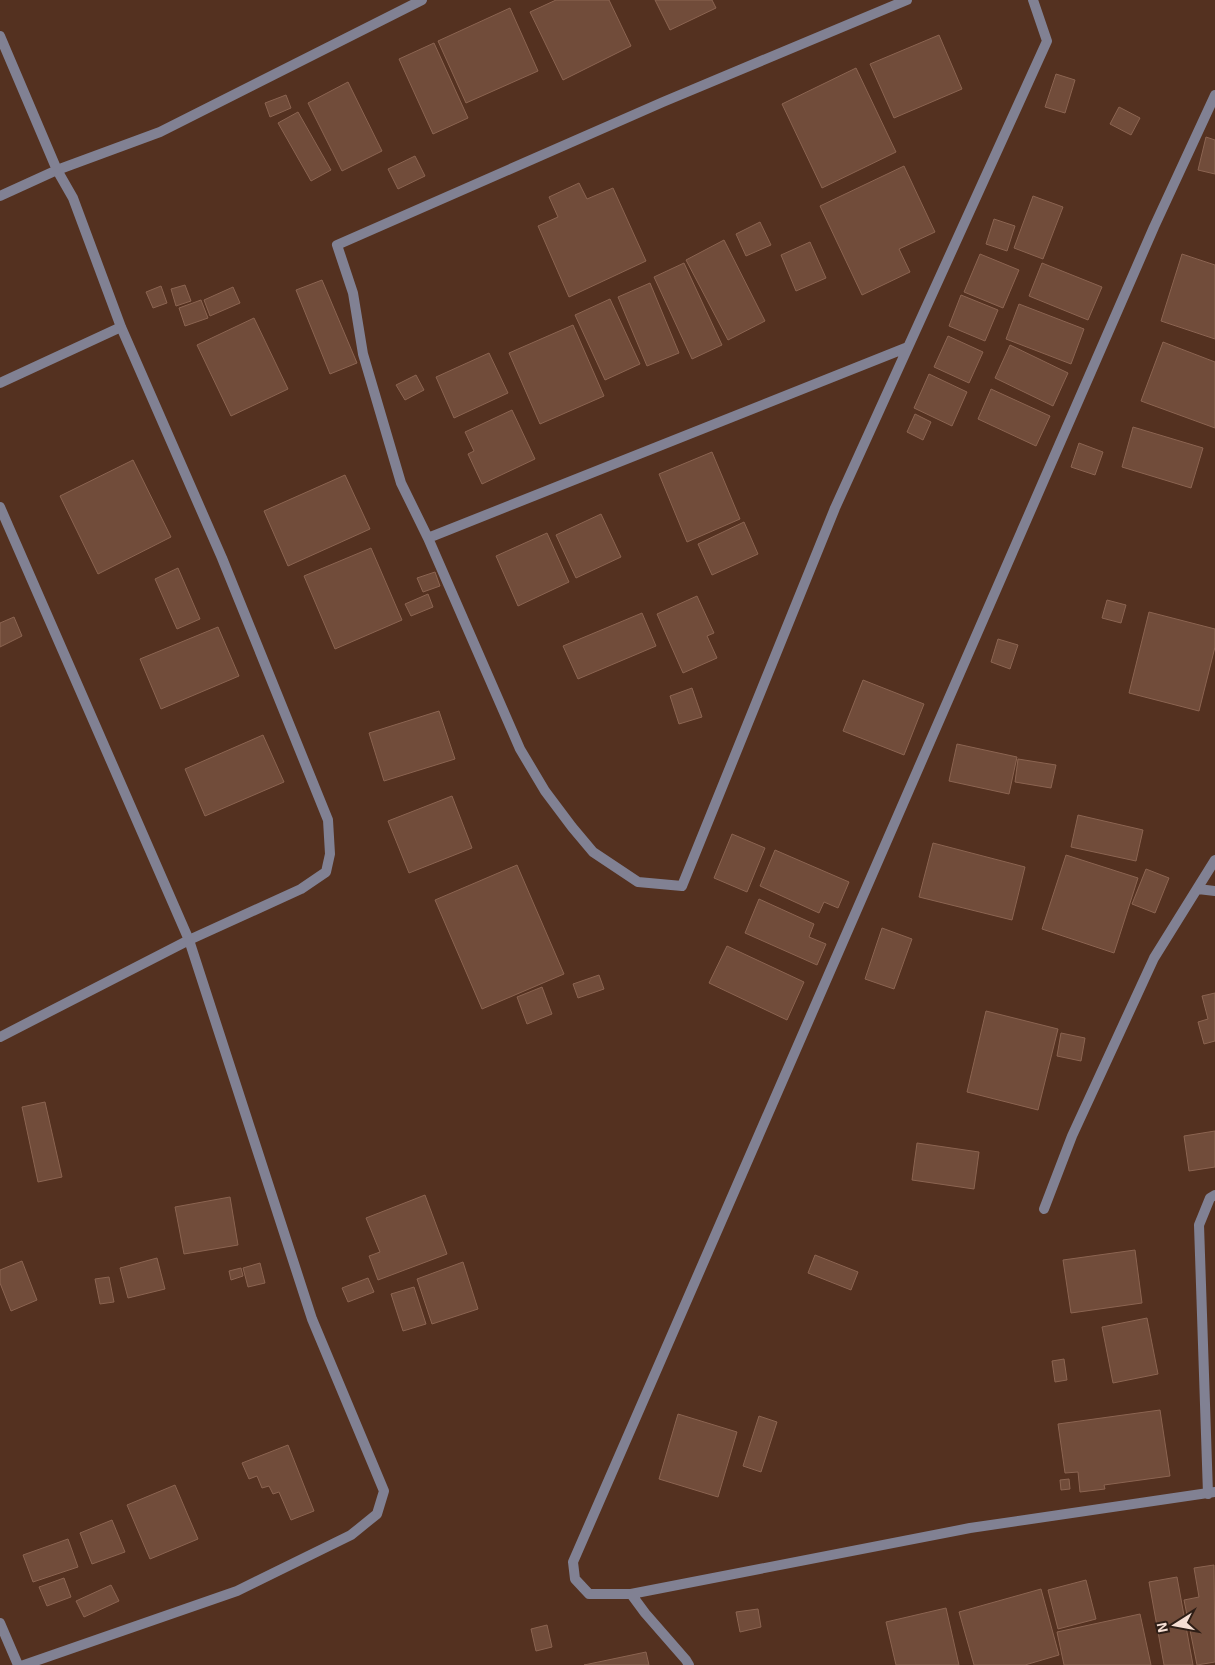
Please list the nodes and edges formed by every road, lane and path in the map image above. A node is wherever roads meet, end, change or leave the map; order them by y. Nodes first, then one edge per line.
1 (422, 0) edge
2 (907, 0) edge
3 (1033, 0) edge
4 (0, 36) edge
5 (1215, 95) edge
6 (57, 170) junction
7 (0, 196) edge
8 (121, 327) junction
9 (908, 347) junction
10 (0, 383) edge
11 (0, 507) edge
12 (428, 538) junction
13 (1215, 860) edge
14 (1198, 889) junction
15 (1215, 891) edge
16 (189, 940) junction
17 (0, 1037) edge
18 (1215, 1195) edge
19 (1044, 1209) dead end
20 (1212, 1493) edge
21 (630, 1594) junction
22 (0, 1623) edge
23 (18, 1665) edge
24 (24, 1665) edge
25 (689, 1665) edge

1 - 6 street
2 - 12 street
3 - 9 street
4 - 6 street
5 - 21 street
6 - 7 street
6 - 8 street
8 - 10 street
8 - 16 street
9 - 12 street
9 - 12 street
11 - 16 street
13 - 14 street
14 - 15 street
14 - 19 street
16 - 17 street
16 - 24 street
18 - 20 street
20 - 21 street
21 - 25 street
22 - 23 street

